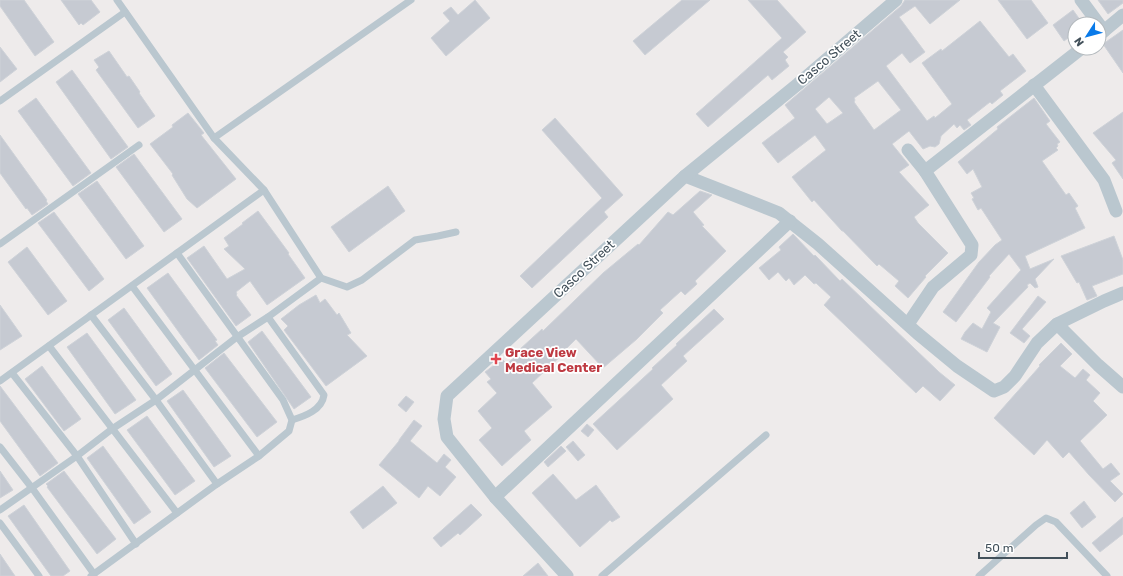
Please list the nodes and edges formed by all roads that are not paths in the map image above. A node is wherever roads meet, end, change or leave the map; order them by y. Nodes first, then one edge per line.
1 (117, 0) edge
2 (411, 0) edge
3 (896, 0) edge
4 (1081, 0) edge
5 (125, 12) junction
6 (1091, 16) edge
7 (1123, 16) edge
8 (1107, 29) edge
9 (1072, 56) edge
10 (1034, 85) junction
11 (0, 101) edge
12 (214, 138) junction
13 (139, 146) dead end
14 (908, 150) dead end
15 (925, 171) junction
16 (685, 176) junction
17 (264, 190) junction
18 (1116, 211) dead end
19 (790, 221) junction
20 (456, 232) dead end
21 (0, 244) edge
22 (177, 254) junction
23 (321, 278) junction
24 (132, 286) junction
25 (1123, 293) edge
26 (91, 315) junction
27 (268, 317) junction
28 (908, 324) junction
29 (1057, 324) junction
30 (237, 337) junction
31 (49, 346) junction
32 (195, 369) junction
33 (12, 373) junction
34 (0, 381) edge
35 (1123, 387) edge
36 (156, 400) junction
37 (292, 420) junction
38 (112, 429) junction
39 (766, 435) dead end
40 (0, 447) edge
41 (77, 456) junction
42 (258, 456) junction
43 (217, 484) junction
44 (32, 488) junction
45 (495, 497) junction
46 (0, 510) edge
47 (177, 514) junction
48 (0, 523) edge
49 (136, 544) junction
50 (93, 575) edge
51 (39, 576) edge
52 (567, 576) edge
53 (602, 576) edge
54 (979, 576) edge
55 (1107, 576) edge

1 - 5 lane
2 - 12 lane
3 - 16 street, Casco Street
4 - 6 street
5 - 11 lane
5 - 12 lane
7 - 8 street
9 - 10 street
10 - 15 street
10 - 18 street
12 - 17 lane
13 - 21 lane
14 - 15 street
15 - 28 street
16 - 19 street
16 - 45 street, Casco Street
17 - 22 lane
17 - 23 lane
19 - 28 street
19 - 45 street
20 - 23 lane
22 - 24 lane
22 - 30 lane
23 - 27 lane
24 - 26 lane
24 - 32 lane
25 - 29 street
26 - 31 lane
26 - 36 lane
27 - 30 lane
27 - 37 lane
28 - 29 street
29 - 35 street
30 - 32 lane
30 - 37 lane
31 - 33 lane
31 - 38 lane
32 - 36 lane
32 - 42 lane
33 - 34 lane
33 - 41 lane
36 - 38 lane
36 - 43 lane
37 - 42 lane
38 - 41 lane
38 - 47 lane
39 - 53 lane
40 - 44 lane
41 - 44 lane
41 - 49 lane
42 - 43 lane
43 - 47 lane
44 - 46 lane
44 - 50 lane
45 - 52 street, Casco Street
47 - 49 lane
48 - 51 lane
49 - 50 lane
54 - 55 lane

